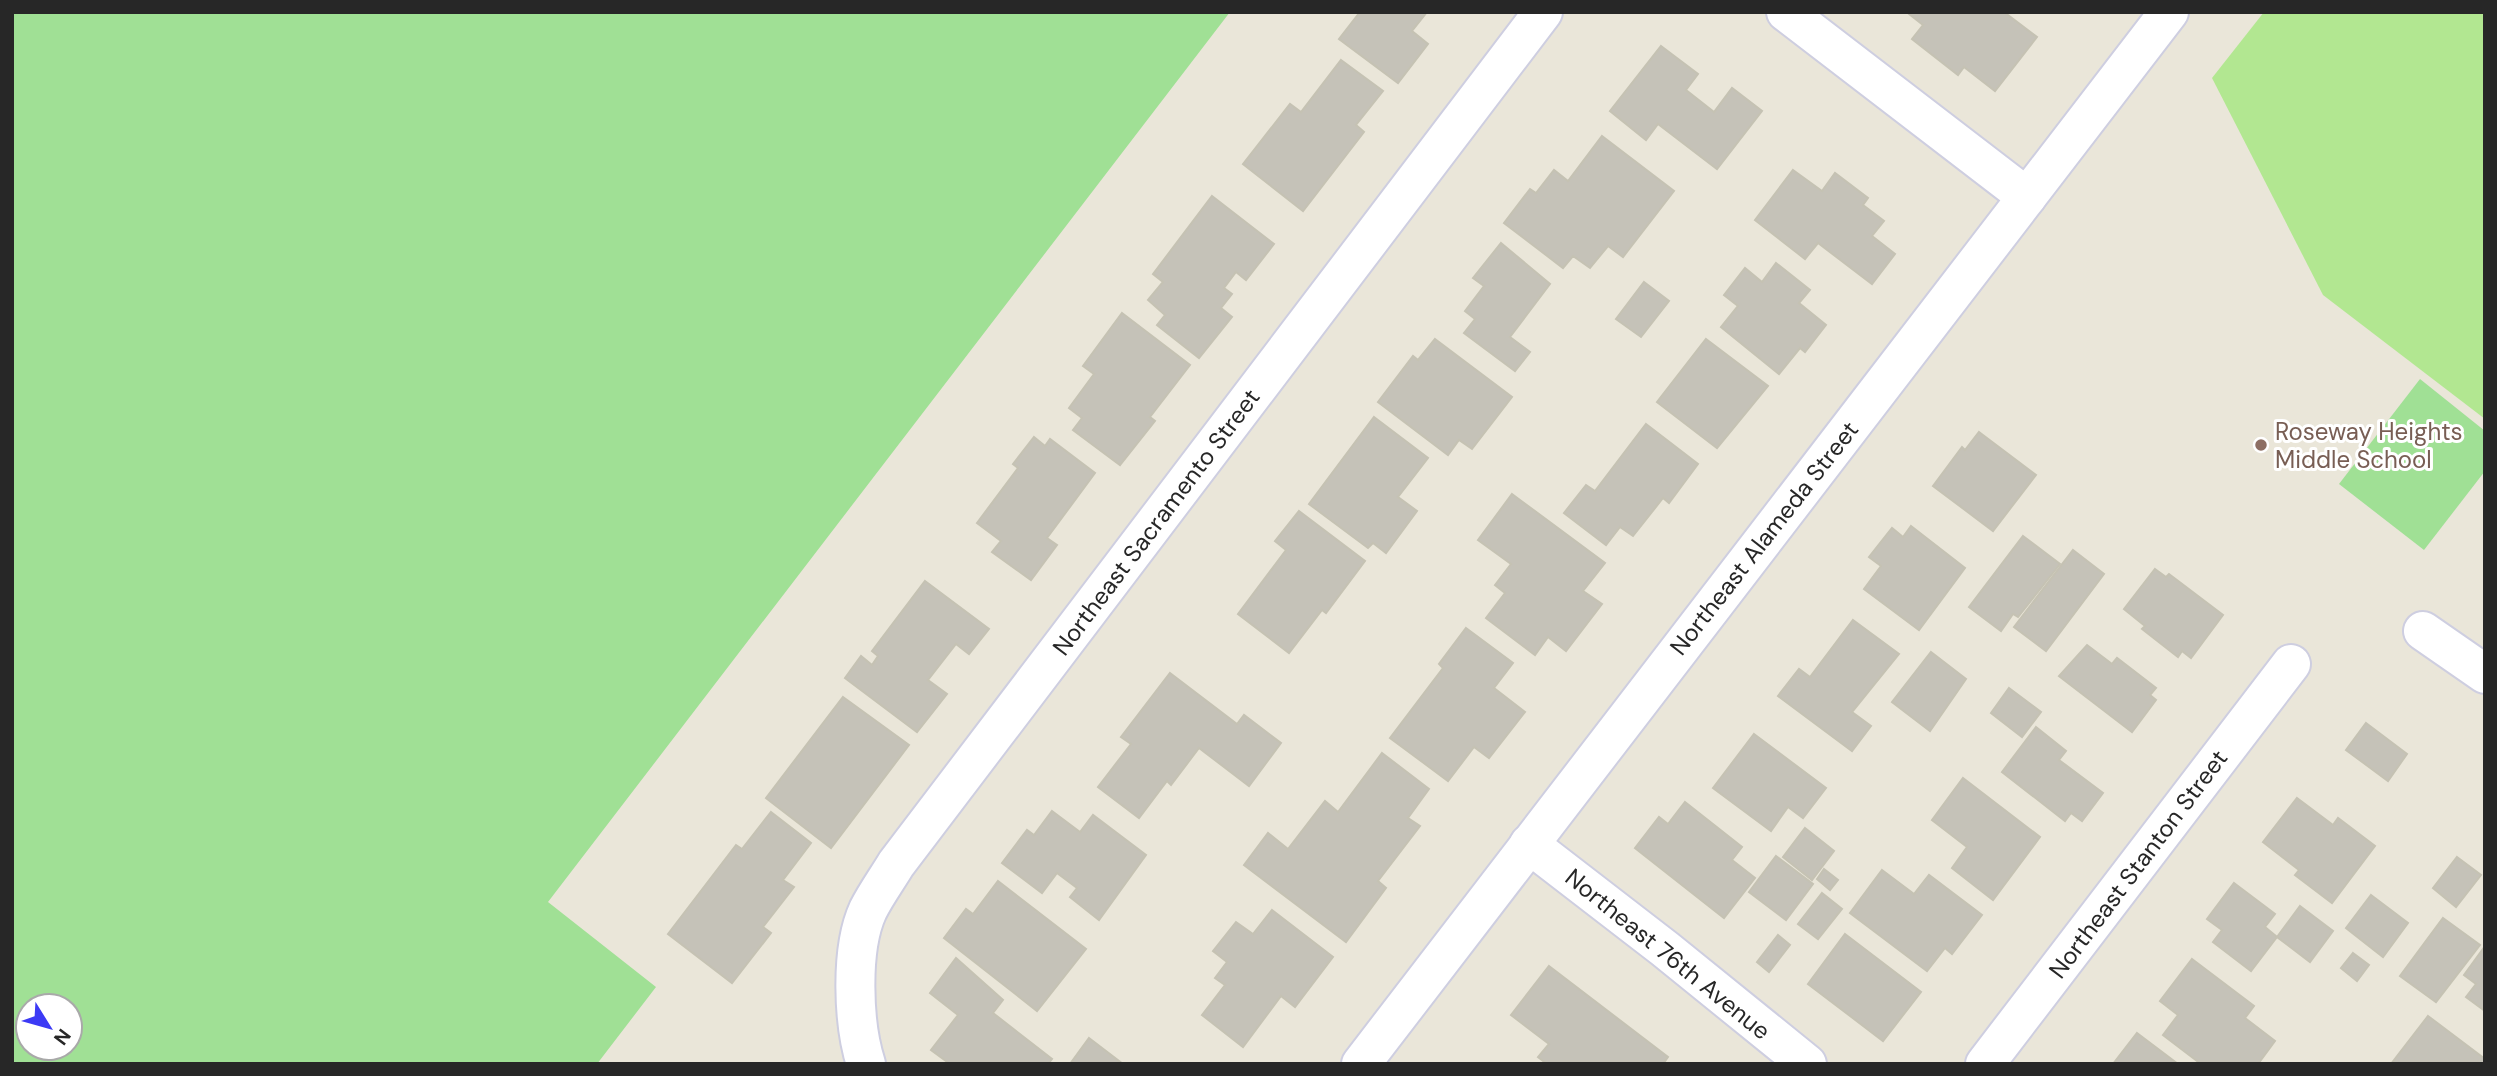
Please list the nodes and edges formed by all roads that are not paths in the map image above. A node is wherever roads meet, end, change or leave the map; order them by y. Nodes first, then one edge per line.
1 (1544, 12) edge
2 (1786, 12) edge
3 (2169, 12) edge
4 (2027, 197) junction
5 (2423, 631) dead end
6 (2291, 664) dead end
7 (2485, 674) edge
8 (1529, 844) junction
9 (866, 1064) edge
10 (1361, 1064) edge
11 (1807, 1064) edge
12 (1985, 1064) edge

1 - 9 street, Northeast Sacramento Street
2 - 4 street
3 - 4 street, Northeast Alameda Street
4 - 8 street, Northeast Alameda Street
5 - 7 street
6 - 12 street, Northeast Stanton Street
8 - 10 street, Northeast Alameda Street
8 - 11 street, Northeast 76th Avenue

